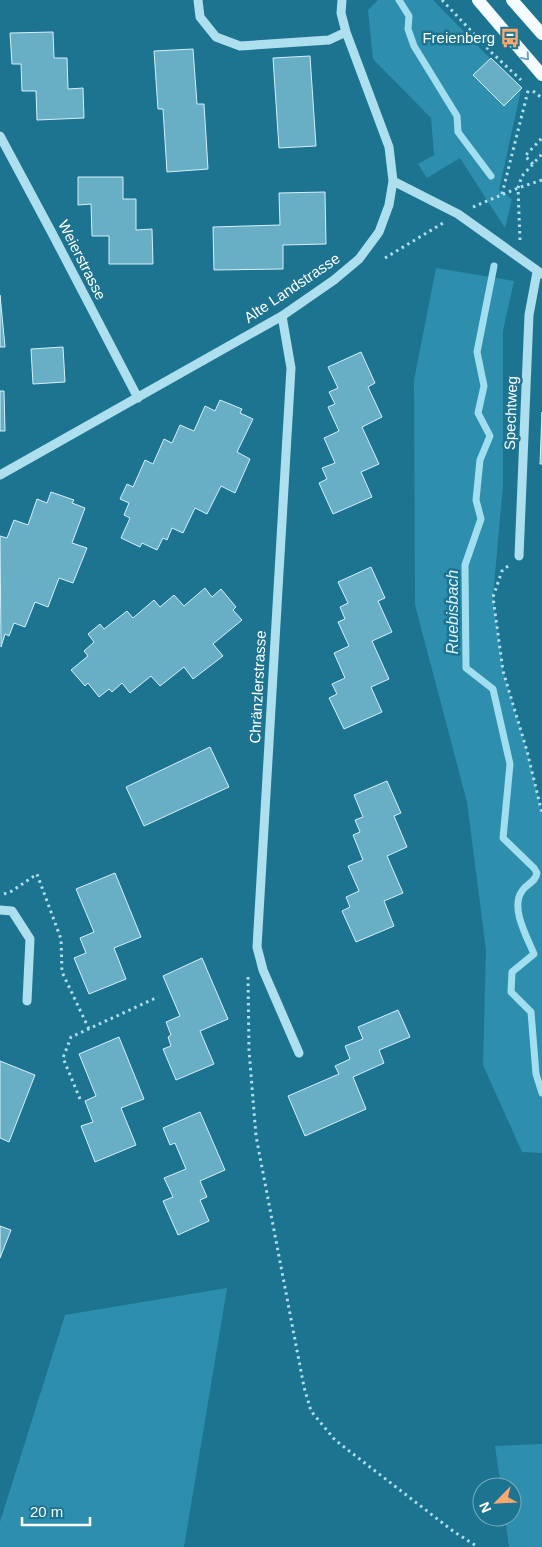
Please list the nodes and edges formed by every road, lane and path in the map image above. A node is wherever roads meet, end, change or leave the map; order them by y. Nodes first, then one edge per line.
1 (198, 0) edge
2 (342, 0) edge
3 (442, 0) edge
4 (478, 0) edge
5 (512, 0) edge
6 (346, 32) junction
7 (542, 34) edge
8 (542, 75) edge
9 (529, 87) junction
10 (542, 98) edge
11 (0, 136) edge
12 (542, 138) edge
13 (542, 154) edge
14 (533, 164) junction
15 (542, 180) edge
16 (392, 181) junction
17 (518, 188) junction
18 (502, 195) dead end
19 (521, 260) junction
20 (540, 273) edge
21 (282, 316) junction
22 (138, 398) junction
23 (0, 475) edge
24 (519, 556) joint
25 (542, 813) edge
26 (0, 895) edge
27 (0, 910) edge
28 (248, 974) dead end
29 (158, 997) dead end
30 (27, 1001) dead end
31 (89, 1029) junction
32 (299, 1053) dead end
33 (80, 1099) dead end
34 (478, 1547) edge

1 - 6 street
2 - 6 street, Alte Landstrasse
3 - 9 path
4 -> 8 main road
5 - 7 main road
6 - 16 street, Alte Landstrasse
9 - 10 path
9 - 18 path
11 - 22 street, Weierstrasse
12 - 14 path
13 - 14 path
14 - 17 path
15 - 17 path
16 - 19 street
16 - 21 street, Alte Landstrasse
17 - 19 path
19 - 20 street
20 - 24 street, Spechtweg
21 - 22 street, Alte Landstrasse
21 - 32 street, Chränzlerstrasse
22 - 23 street, Alte Landstrasse
24 - 25 path
26 - 31 path
27 - 30 street
28 - 34 path
29 - 31 path
31 - 33 path

